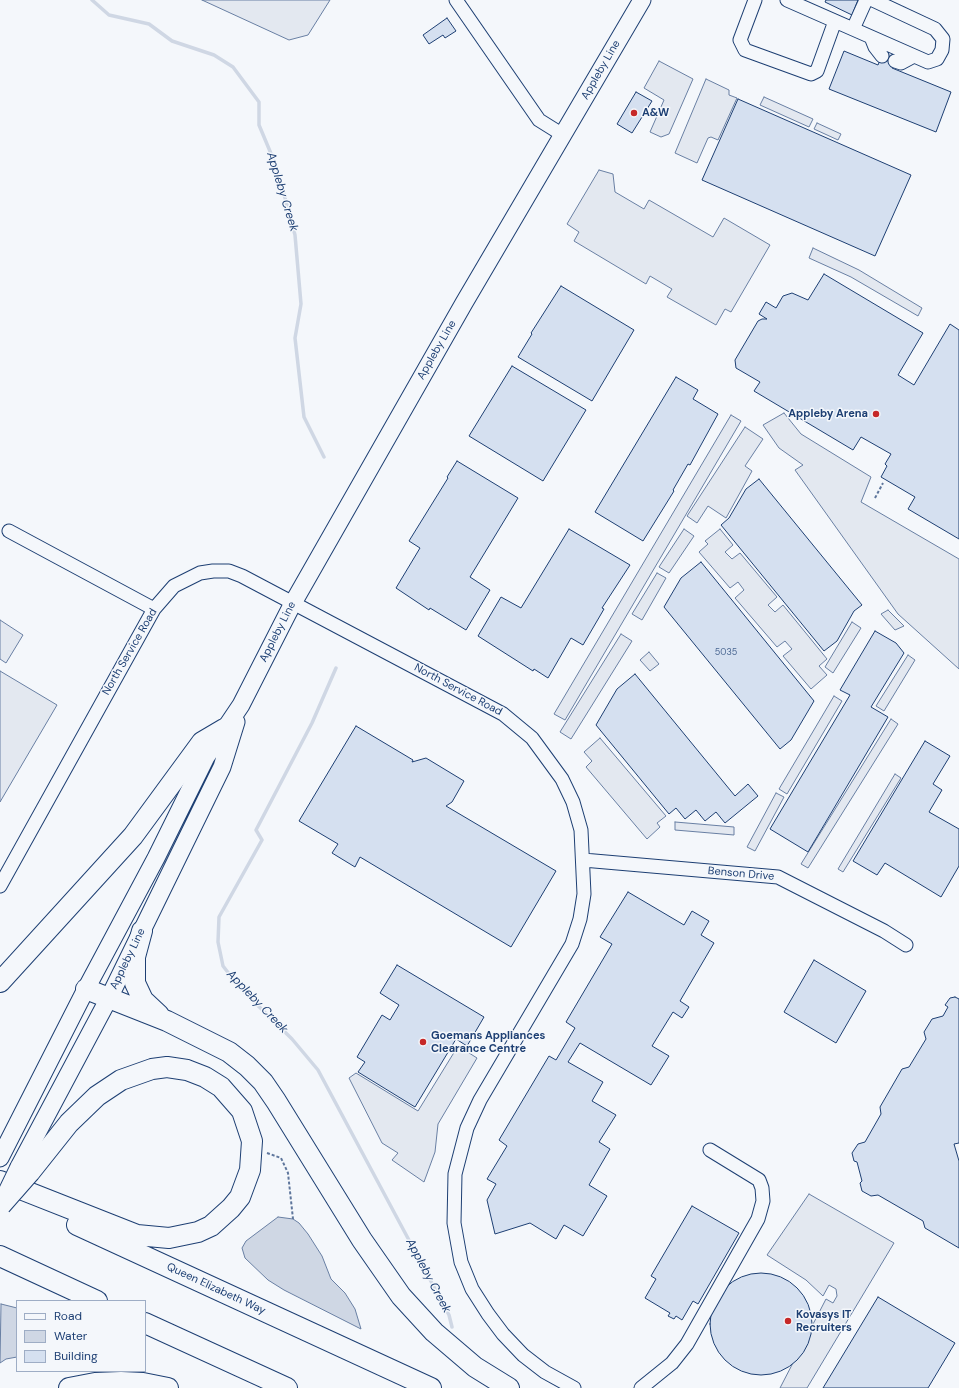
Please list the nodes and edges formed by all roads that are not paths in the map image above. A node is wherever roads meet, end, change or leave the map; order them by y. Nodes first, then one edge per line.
1 (456, 0) edge
2 (642, 0) edge
3 (755, 0) edge
4 (787, 0) edge
5 (866, 0) edge
6 (873, 0) edge
7 (812, 5) edge
8 (835, 21) junction
9 (853, 29) junction
10 (871, 37) junction
11 (882, 56) dead end
12 (914, 56) junction
13 (895, 61) dead end
14 (563, 135) junction
15 (9, 531) dead end
16 (293, 603) junction
17 (154, 609) junction
18 (241, 705) junction
19 (224, 730) junction
20 (583, 860) junction
21 (0, 886) edge
22 (142, 931) junction
23 (906, 945) dead end
24 (0, 982) edge
25 (86, 989) junction
26 (109, 998) junction
27 (167, 1021) junction
28 (710, 1150) dead end
29 (0, 1158) edge
30 (24, 1169) junction
31 (0, 1181) edge
32 (0, 1200) edge
33 (0, 1256) edge
34 (0, 1272) edge
35 (85, 1300) edge
36 (96, 1300) edge
37 (146, 1323) edge
38 (69, 1388) edge
39 (168, 1388) edge
40 (287, 1388) edge
41 (431, 1388) edge
42 (509, 1388) edge
43 (574, 1388) edge
44 (641, 1388) edge

1 - 14 street
2 - 14 main road, Appleby Line
3 - 8 street
4 - 7 street
5 - 9 street
6 - 12 street
7 - 8 street
8 - 9 street
9 - 10 street
10 - 11 street
10 - 12 street
12 - 13 street
14 - 16 main road, Appleby Line
15 - 17 street
16 - 17 street, North Service Road
16 - 18 main road, Appleby Line
16 - 20 street, North Service Road
17 - 21 street, North Service Road
18 - 19 main road, Appleby Line
18 - 22 main road, Appleby Line
19 - 24 highway
19 - 25 main road, Appleby Line
20 - 23 street, Benson Drive
20 - 43 street, North Service Road
22 - 26 main road, Appleby Line
22 - 27 highway
25 - 26 highway
25 - 29 main road, Appleby Line
26 - 27 highway
26 - 30 main road, Appleby Line
27 - 42 highway
28 - 44 street
30 - 31 highway
30 - 32 highway, bridge
32 - 41 highway, Queen Elizabeth Way
33 - 36 highway
34 - 35 highway
37 - 40 highway
38 - 39 highway

